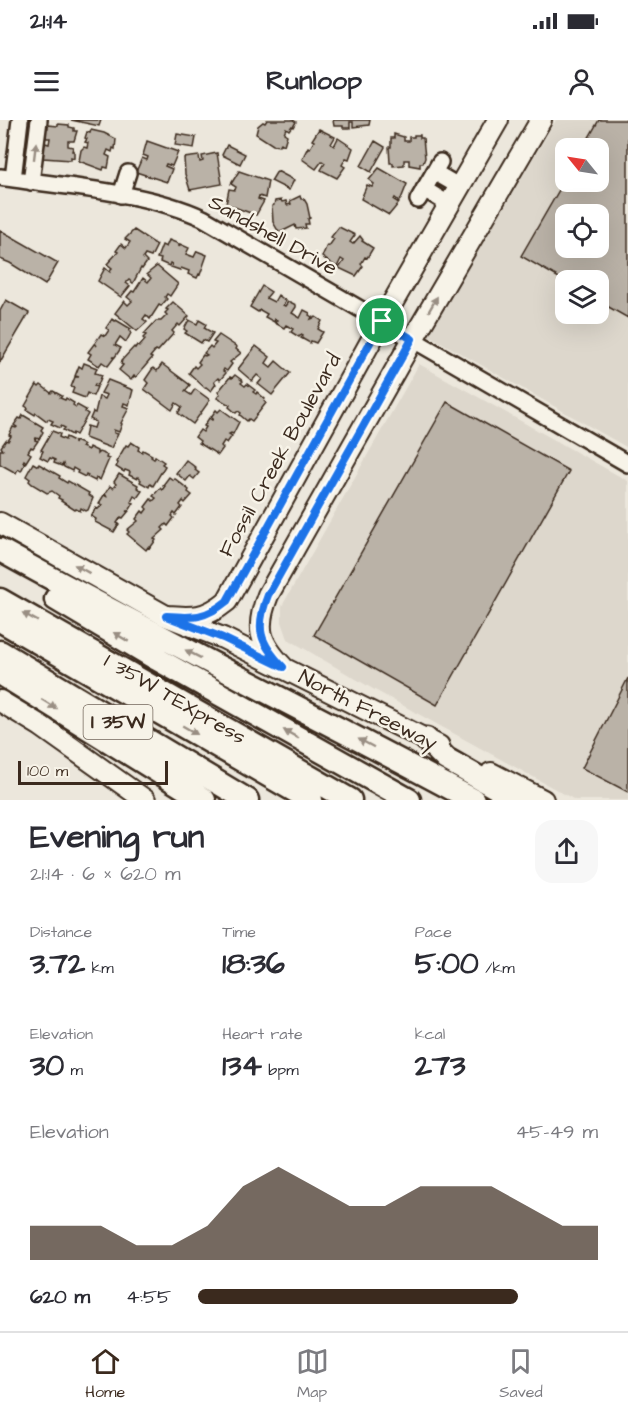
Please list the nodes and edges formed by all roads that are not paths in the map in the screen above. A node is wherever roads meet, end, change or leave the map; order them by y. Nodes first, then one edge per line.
1 (20, 120) edge
2 (39, 120) edge
3 (498, 120) edge
4 (541, 120) edge
5 (128, 173) dead end
6 (6, 178) edge
7 (31, 182) junction
8 (460, 187) junction
9 (121, 195) junction
10 (450, 205) junction
11 (382, 321) junction
12 (412, 339) junction
13 (628, 464) edge
14 (0, 523) edge
15 (0, 550) edge
16 (0, 565) edge
17 (0, 600) edge
18 (166, 616) junction
19 (0, 620) edge
20 (0, 652) edge
21 (283, 667) junction
22 (0, 673) edge
23 (0, 701) edge
24 (426, 739) junction
25 (282, 760) junction
26 (290, 792) edge
27 (145, 800) edge
28 (204, 800) edge
29 (248, 800) edge
30 (311, 800) edge
31 (350, 800) edge
32 (367, 800) edge
33 (409, 800) edge
34 (473, 800) edge
35 (518, 800) edge
36 (543, 800) edge

1 - 6 street
7 -> 2 street
3 - 8 main road, Fossil Creek Boulevard
12 -> 4 main road
5 - 9 street
6 - 7 street, Sandshell Drive
7 - 9 street, Sandshell Drive
8 - 10 main road, Fossil Creek Boulevard
8 - 10 street
9 - 11 street, Sandshell Drive
10 - 11 main road, Fossil Creek Boulevard
11 - 12 street, Sandshell Drive
11 - 18 main road, Fossil Creek Boulevard
12 - 13 street, Sandshell Drive
12 - 21 main road
18 -> 14 main road, North Freeway
34 -> 15 highway, North Freeway
33 -> 16 highway
25 -> 17 highway, I 35W TEXpress
18 - 21 main road, North Freeway
19 -> 26 highway, I 35W TEXpress
20 - 29 highway, I 35W
21 - 24 main road, North Freeway
22 -> 28 highway
23 - 27 main road
24 - 35 highway
24 - 36 main road, North Freeway
25 - 31 highway, I 35W TEXpress
25 - 32 highway
26 - 30 highway, I 35W TEXpress

